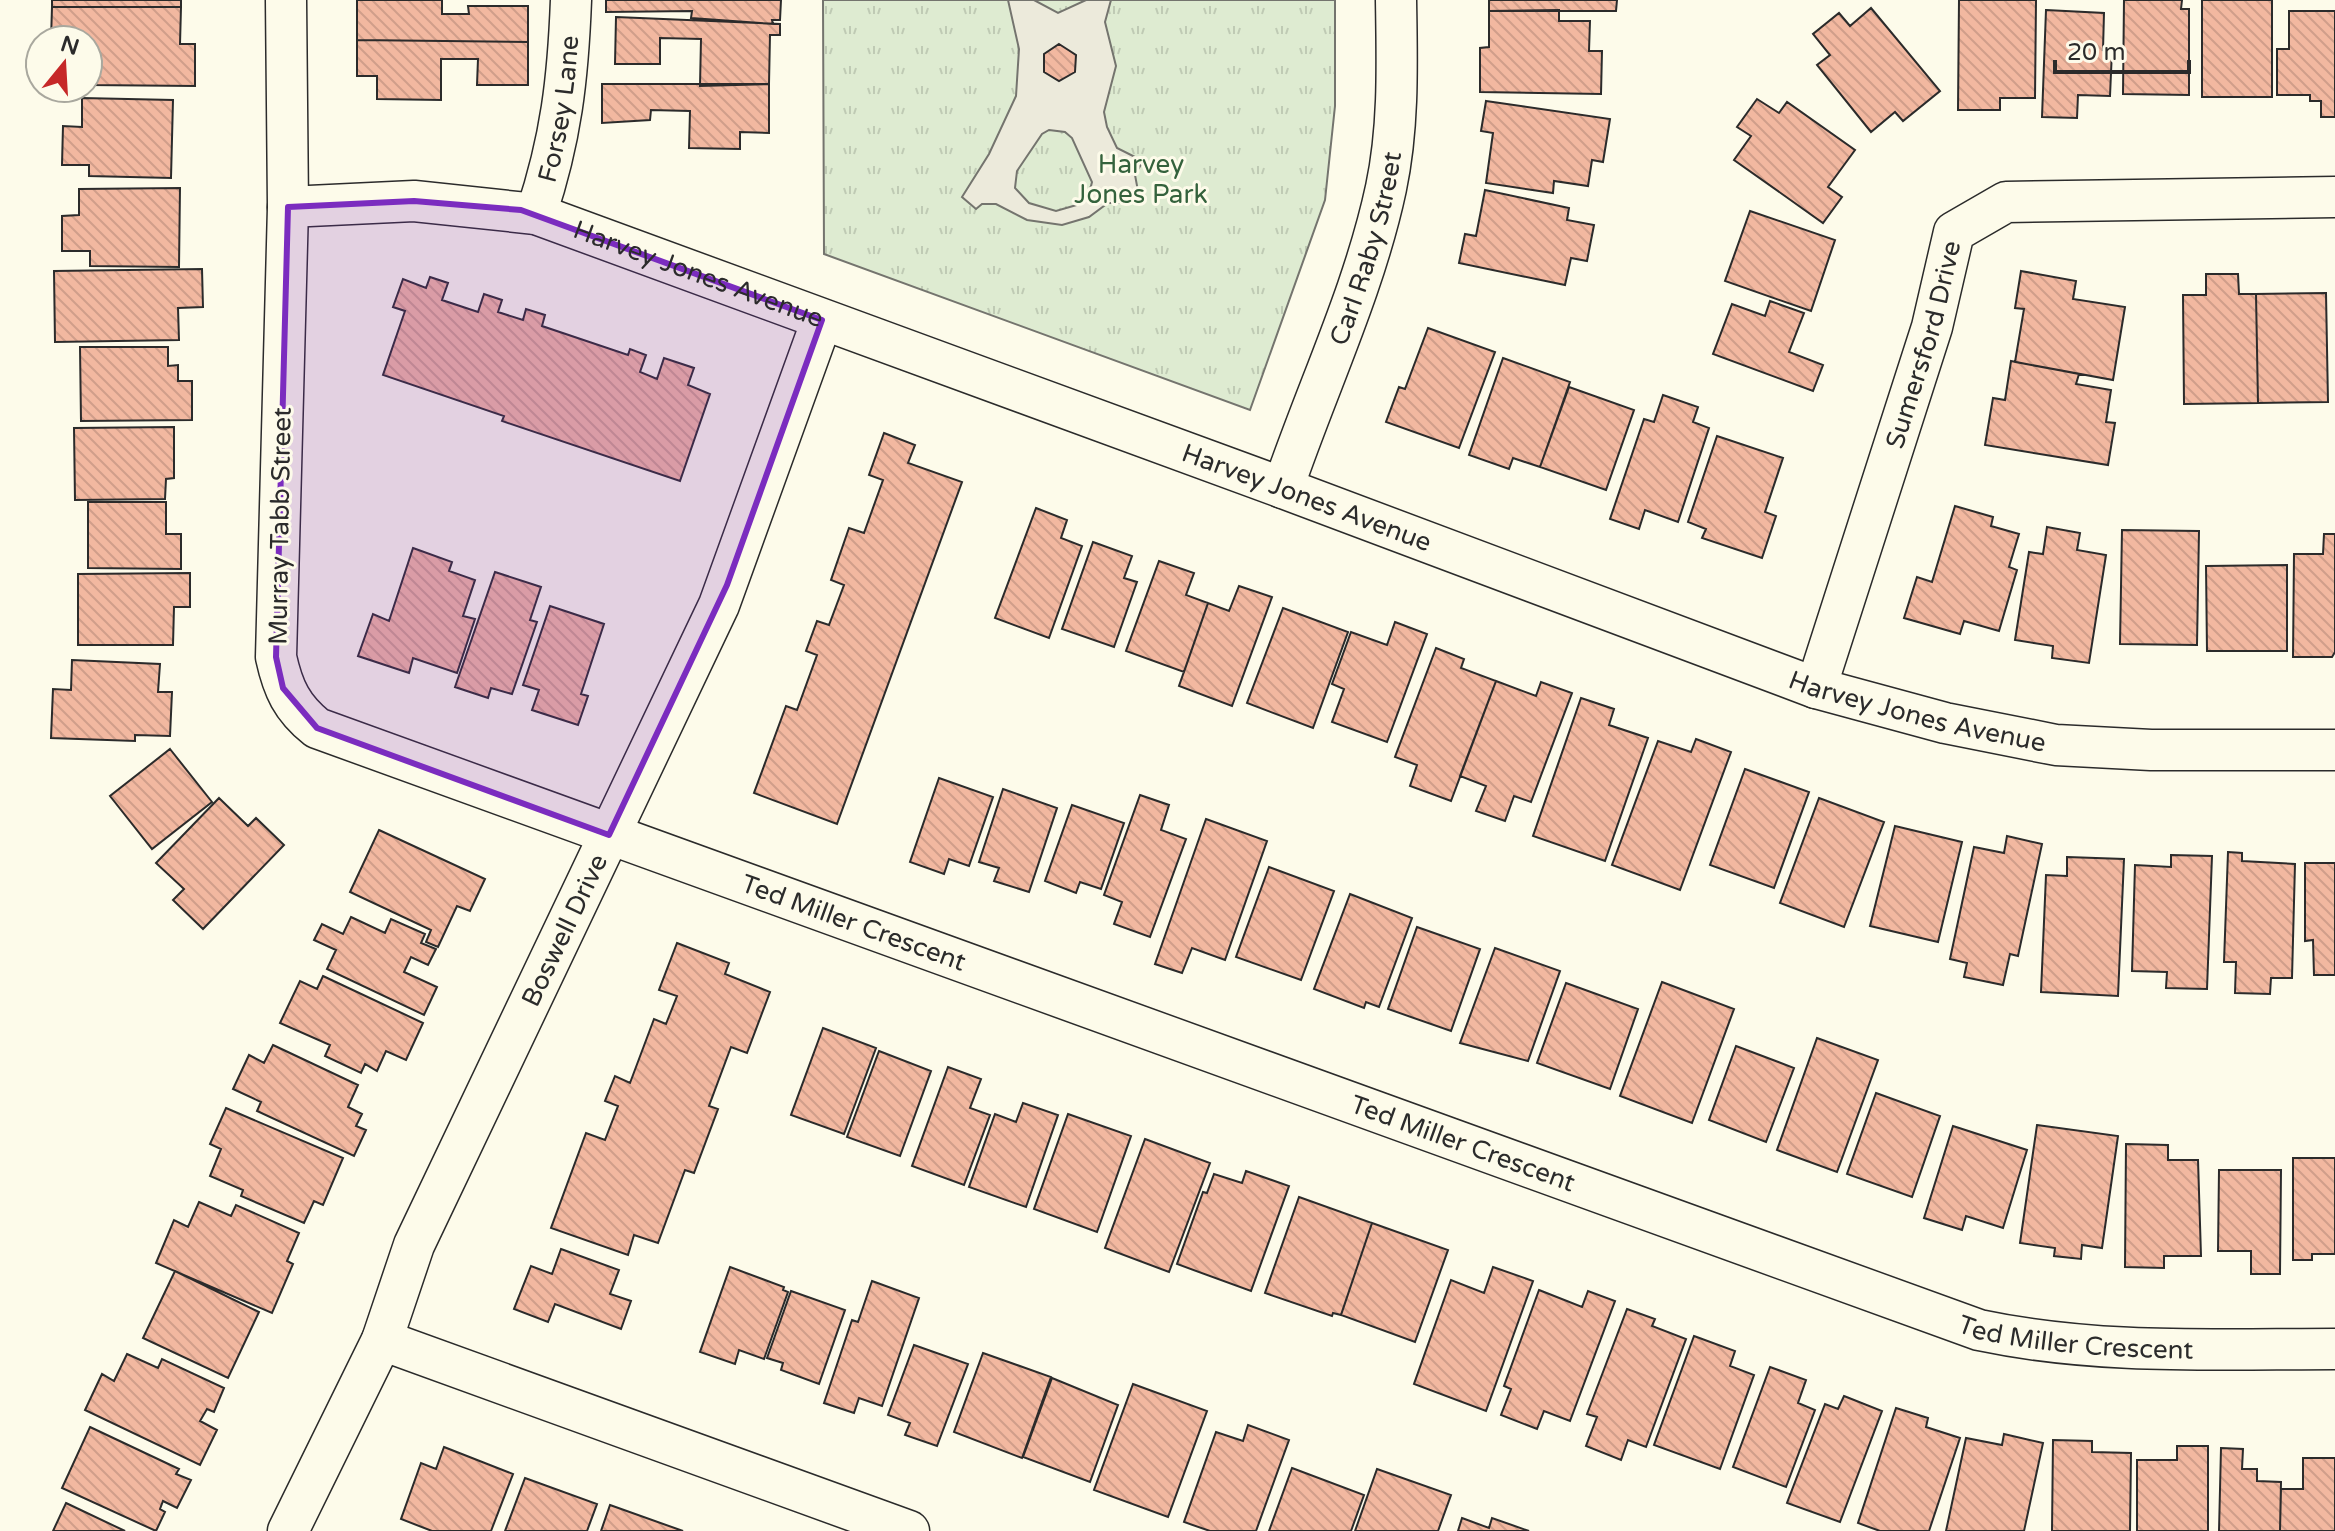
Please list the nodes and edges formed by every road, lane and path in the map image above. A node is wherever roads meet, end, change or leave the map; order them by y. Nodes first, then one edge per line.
1 (286, 0) edge
2 (571, 0) edge
3 (1396, 0) edge
4 (2335, 197) edge
5 (288, 207) junction
6 (536, 214) junction
7 (822, 320) junction
8 (1283, 488) junction
9 (1816, 688) junction
10 (2335, 750) edge
11 (609, 835) junction
12 (382, 1340) junction
13 (2335, 1349) edge
14 (288, 1531) edge
15 (909, 1531) edge

1 - 5 street, Murray Tabb Street
2 - 6 street, Forsey Lane
3 - 8 street, Carl Raby Street
4 - 9 street, Sumersford Drive
5 - 6 street, Harvey Jones Avenue
5 - 11 street, Murray Tabb Street
6 - 7 street, Harvey Jones Avenue
7 - 8 street, Harvey Jones Avenue
7 - 11 street, Boswell Drive
8 - 9 street, Harvey Jones Avenue
9 - 10 street, Harvey Jones Avenue
11 - 12 street, Boswell Drive
11 - 13 street, Ted Miller Crescent
12 - 14 street, Boswell Drive
12 - 15 street

